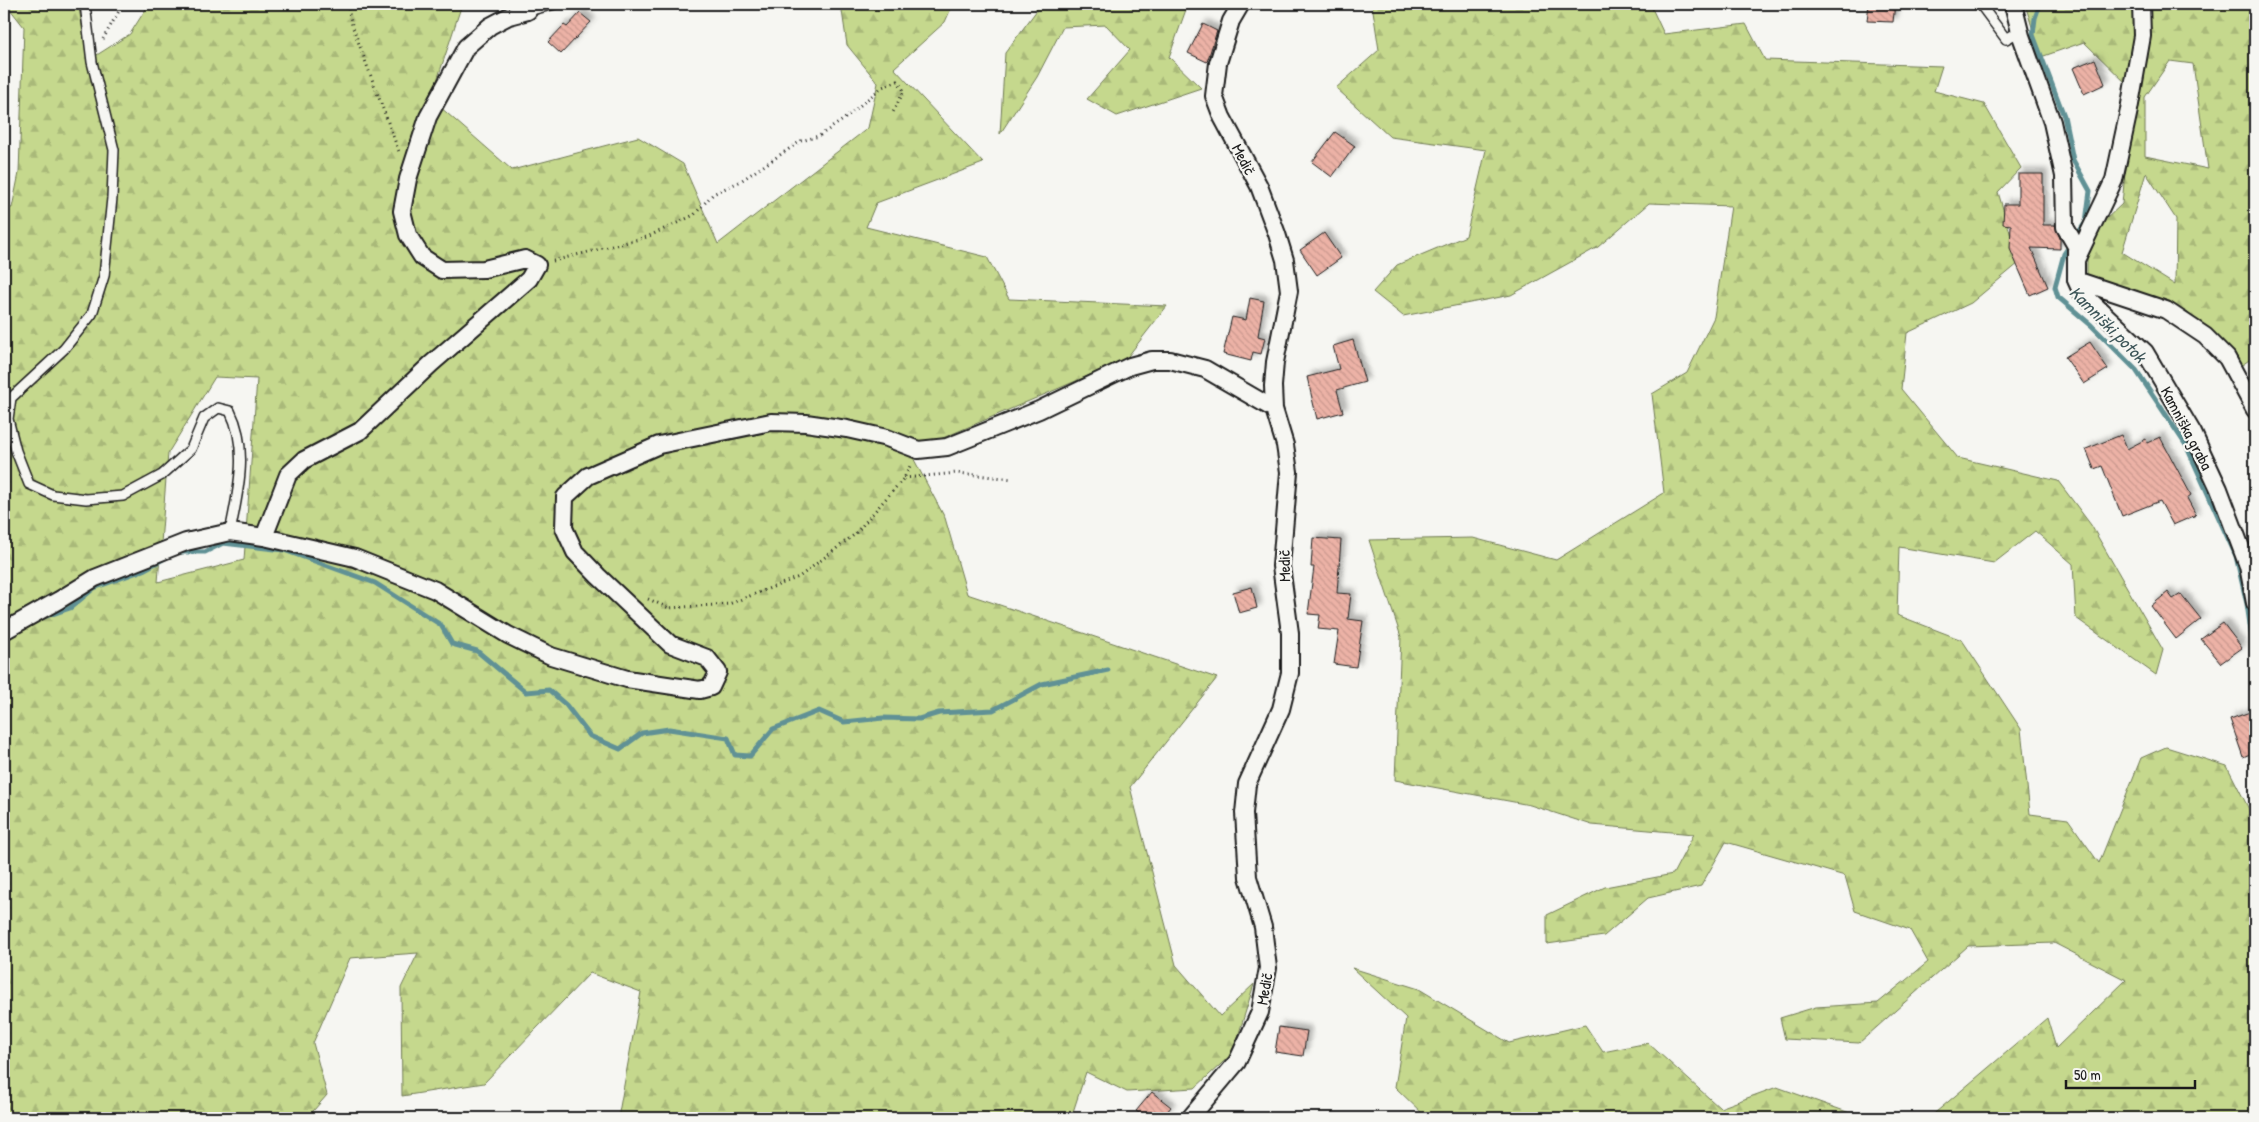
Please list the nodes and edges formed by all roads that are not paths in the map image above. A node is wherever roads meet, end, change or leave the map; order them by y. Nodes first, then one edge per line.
1 (85, 4) edge
2 (555, 4) edge
3 (1241, 4) edge
4 (1980, 4) edge
5 (2013, 4) edge
6 (2141, 4) edge
7 (528, 11) joint
8 (2020, 30) junction
9 (2076, 253) junction
10 (2076, 280) junction
11 (1274, 409) junction
12 (2255, 410) edge
13 (230, 532) junction
14 (264, 537) junction
15 (2255, 603) edge
16 (4, 631) edge
17 (1190, 1118) edge

1 - 13 lane
2 - 7 lane
3 - 11 street, Medič
4 - 8 lane
5 - 8 street
6 - 9 street
7 - 14 street
8 - 9 street
9 - 10 street
10 - 12 street
10 - 15 street, Kamniška graba
11 - 14 street
11 - 17 street, Medič
13 - 14 street
13 - 16 street

